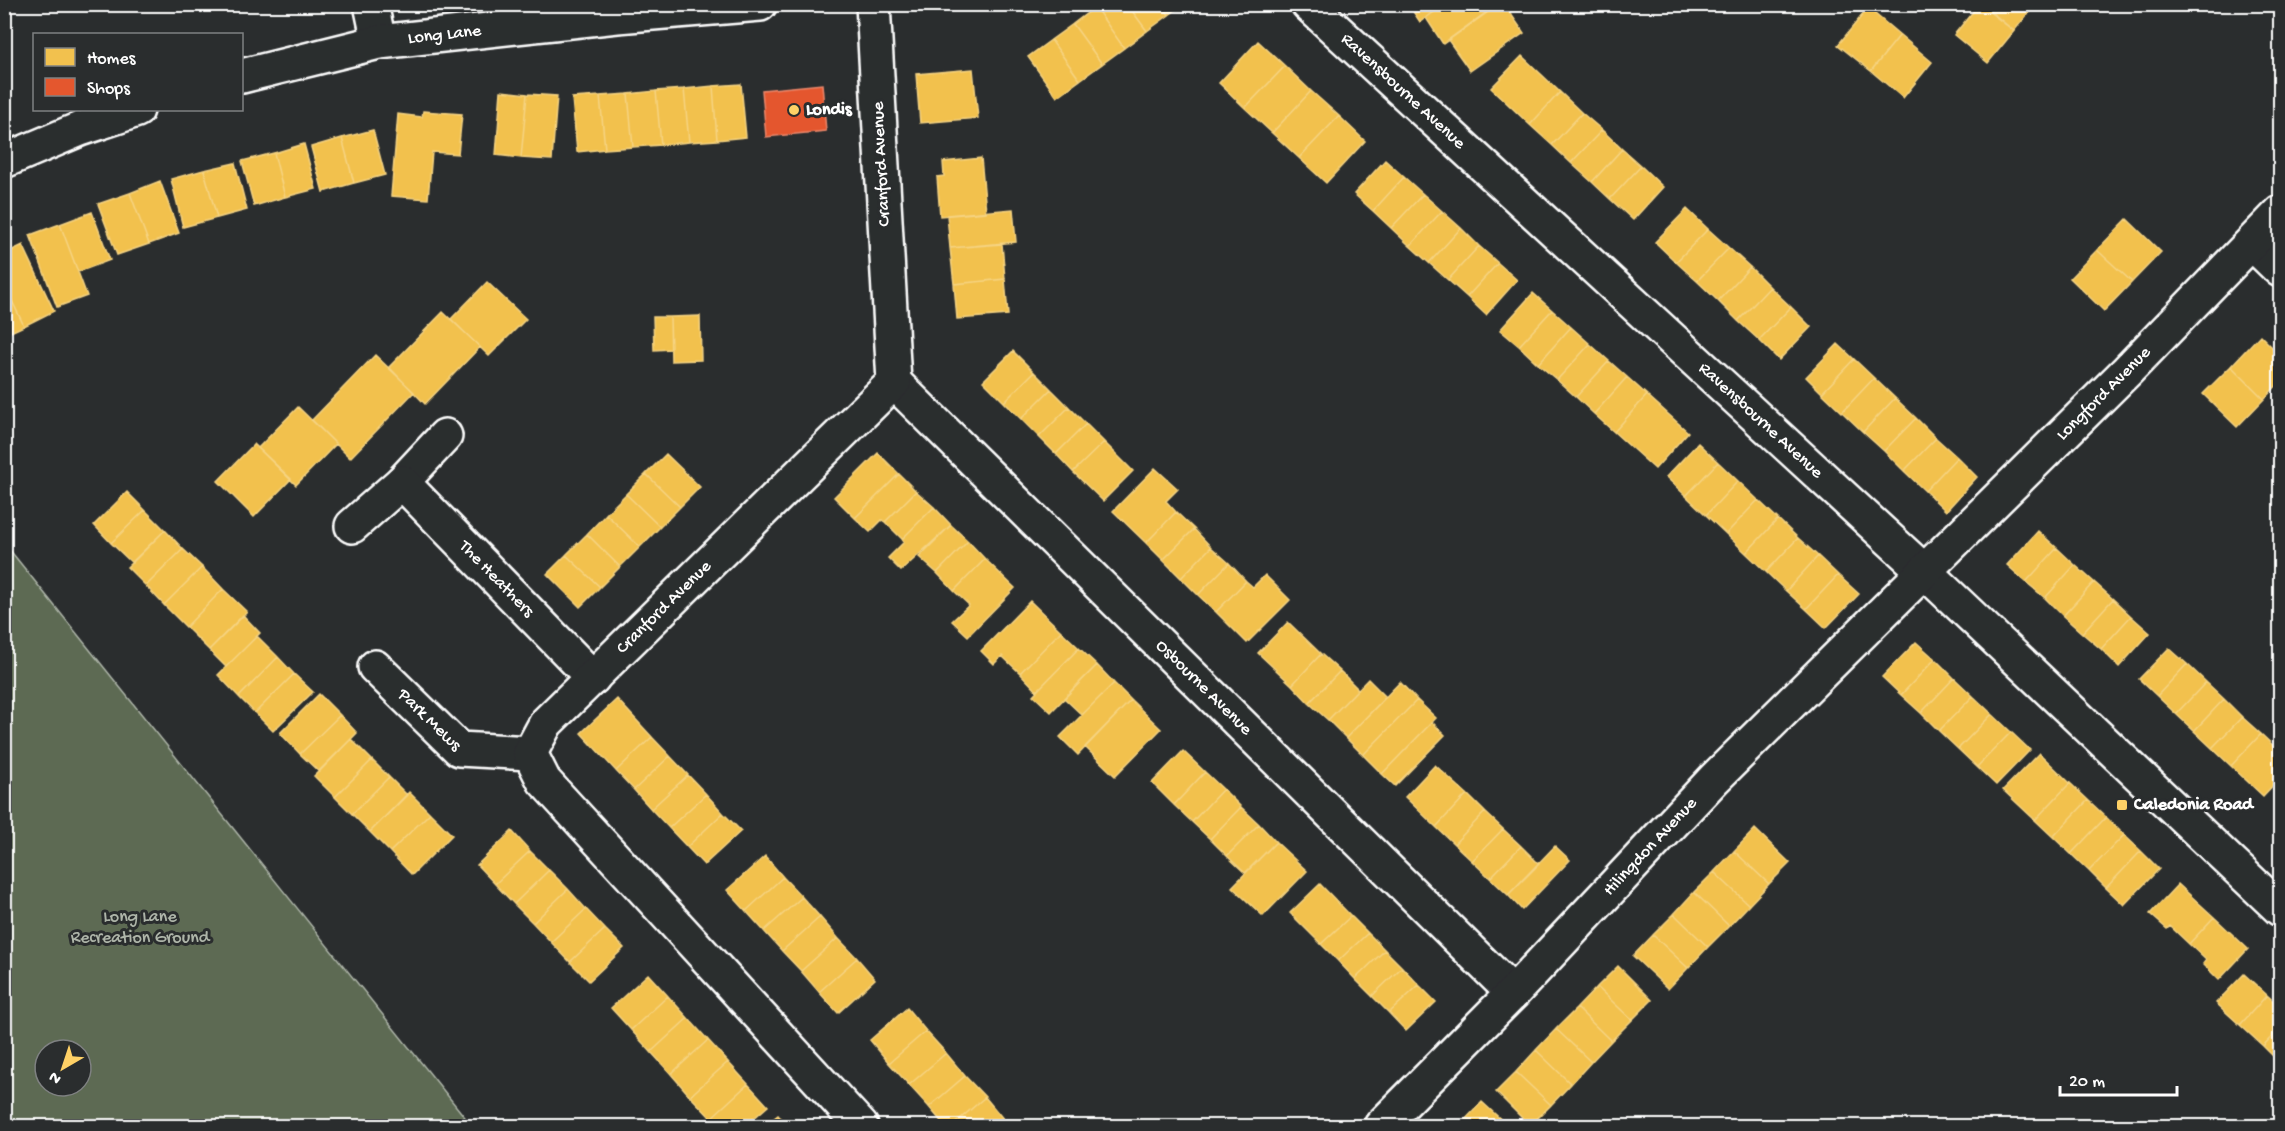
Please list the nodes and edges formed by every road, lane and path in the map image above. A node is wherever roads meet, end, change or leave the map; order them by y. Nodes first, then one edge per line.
1 (371, 4) edge
2 (760, 4) edge
3 (873, 4) edge
4 (1308, 4) edge
5 (379, 42) junction
6 (243, 76) edge
7 (134, 111) edge
8 (4, 161) edge
9 (2280, 213) edge
10 (2252, 243) junction
11 (2280, 270) edge
12 (894, 382) junction
13 (445, 436) dead end
14 (402, 482) junction
15 (352, 526) dead end
16 (1925, 572) junction
17 (375, 667) dead end
18 (593, 678) junction
19 (530, 753) junction
20 (2280, 909) edge
21 (1513, 993) junction
22 (861, 1126) edge
23 (1381, 1126) edge

1 - 5 street
2 - 5 street, Long Lane
3 - 12 street, Cranford Avenue
4 - 16 street, Ravensbourne Avenue
5 - 6 street, Long Lane
7 - 8 street
9 - 10 street, Longford Avenue
10 - 11 street
10 - 16 street, Longford Avenue
12 - 18 street, Cranford Avenue
12 - 21 street, Osbourne Avenue
13 - 14 street
14 - 15 street
14 - 18 street, The Heathers
16 - 20 street, Ravensbourne Avenue
16 - 21 street, Hilingdon Avenue
17 - 19 street, Park Mews
18 - 19 street, Cranford Avenue
19 - 22 street
21 - 23 street, Hilingdon Avenue

